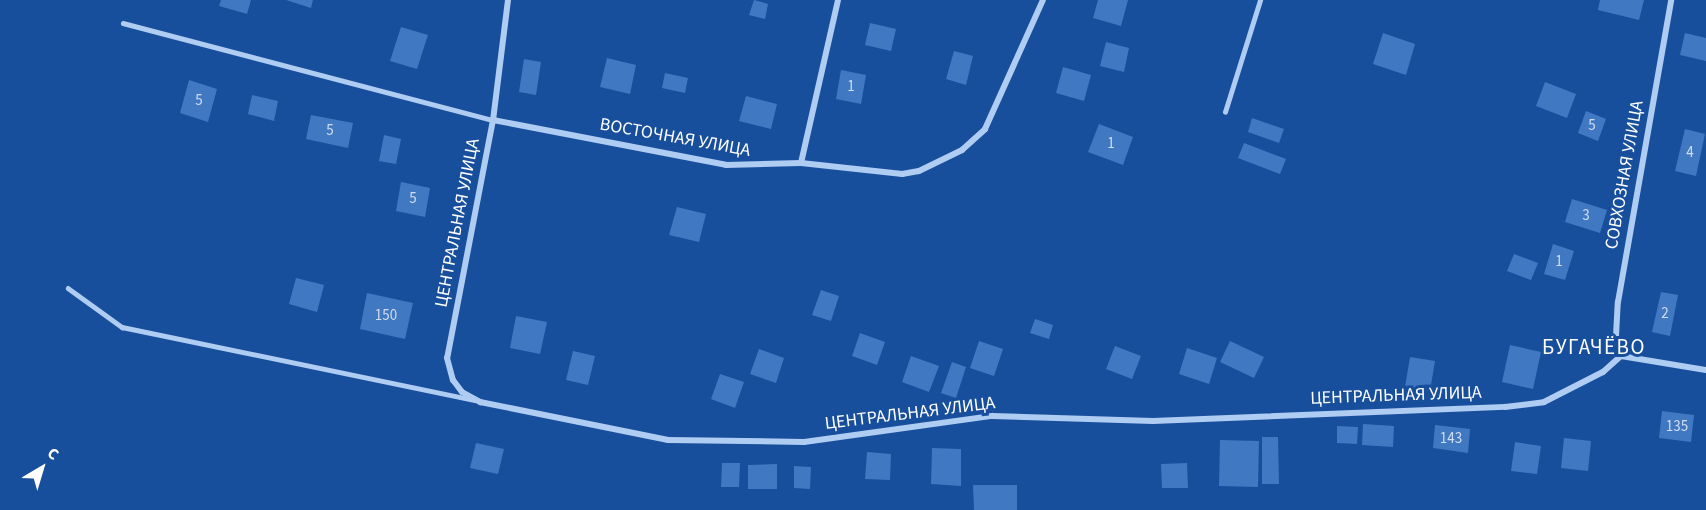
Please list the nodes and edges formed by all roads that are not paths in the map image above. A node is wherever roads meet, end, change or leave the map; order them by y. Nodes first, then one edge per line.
1 (508, 0) edge
2 (838, 0) edge
3 (1043, 0) edge
4 (1260, 0) edge
5 (1671, 0) edge
6 (123, 23) dead end
7 (1226, 112) dead end
8 (493, 120) junction
9 (801, 163) junction
10 (68, 288) dead end
11 (1621, 356) junction
12 (1706, 370) edge
13 (480, 402) junction

1 - 8 street, ЦЕНТРАЛЬНАЯ УЛИЦА
2 - 9 street
3 - 9 street, ВОСТОЧНАЯ УЛИЦА
4 - 7 lane
5 - 11 street, СОВХОЗНАЯ УЛИЦА
6 - 8 lane
8 - 9 street, ВОСТОЧНАЯ УЛИЦА
8 - 13 street, ЦЕНТРАЛЬНАЯ УЛИЦА
10 - 13 lane
11 - 12 street
11 - 13 street, ЦЕНТРАЛЬНАЯ УЛИЦА

